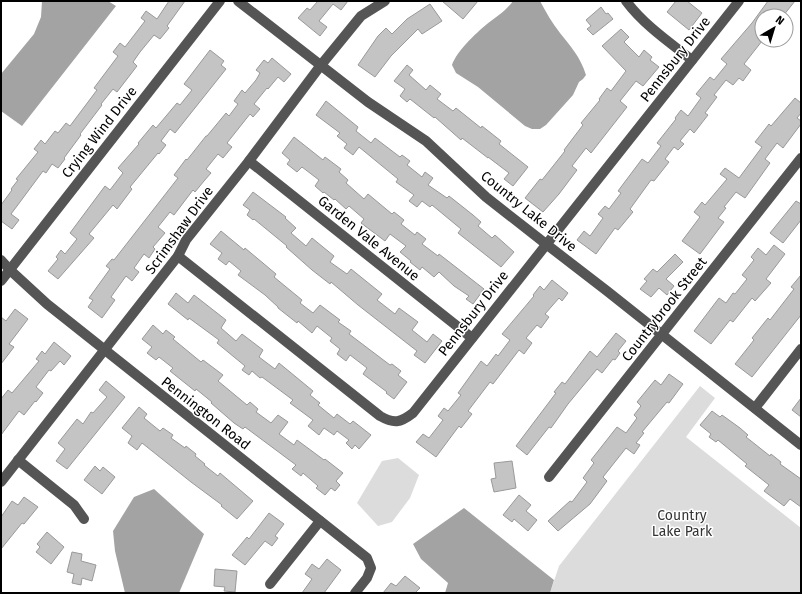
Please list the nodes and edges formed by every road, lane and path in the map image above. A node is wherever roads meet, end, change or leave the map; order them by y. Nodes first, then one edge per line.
1 (220, 1) edge
2 (238, 1) edge
3 (385, 1) edge
4 (626, 1) edge
5 (739, 1) edge
6 (692, 60) junction
7 (321, 65) junction
8 (801, 158) edge
9 (249, 161) junction
10 (546, 244) junction
11 (178, 256) junction
12 (1, 260) edge
13 (10, 270) junction
14 (1, 281) edge
15 (662, 334) junction
16 (472, 338) junction
17 (801, 349) edge
18 (104, 350) junction
19 (755, 408) junction
20 (801, 445) edge
21 (18, 460) junction
22 (549, 477) dead end
23 (1, 482) edge
24 (84, 519) dead end
25 (320, 521) junction
26 (270, 584) dead end
27 (355, 593) edge

1 - 13 street, Crying Wind Drive
2 - 7 street, Country Lake Drive
3 - 7 street, Scrimshaw Drive
4 - 6 street
5 - 6 street, Pennsbury Drive
6 - 10 street, Pennsbury Drive
7 - 9 street, Scrimshaw Drive
7 - 10 street, Country Lake Drive
8 - 15 street, Countrybrook Street
9 - 11 street, Scrimshaw Drive
9 - 16 street, Garden Vale Avenue
10 - 15 street, Country Lake Drive
10 - 16 street, Pennsbury Drive
11 - 16 street, Pennsbury Drive
11 - 18 street, Scrimshaw Drive
12 - 13 street, Pennington Road
13 - 14 street, Crying Wind Drive
13 - 18 street, Pennington Road
15 - 19 street, Country Lake Drive
15 - 22 street, Countrybrook Street
17 - 19 street
18 - 21 street, Scrimshaw Drive
18 - 25 street, Pennington Road
19 - 20 street, Country Lake Drive
21 - 23 street, Scrimshaw Drive
21 - 24 street
25 - 26 street
25 - 27 street, Pennington Road

